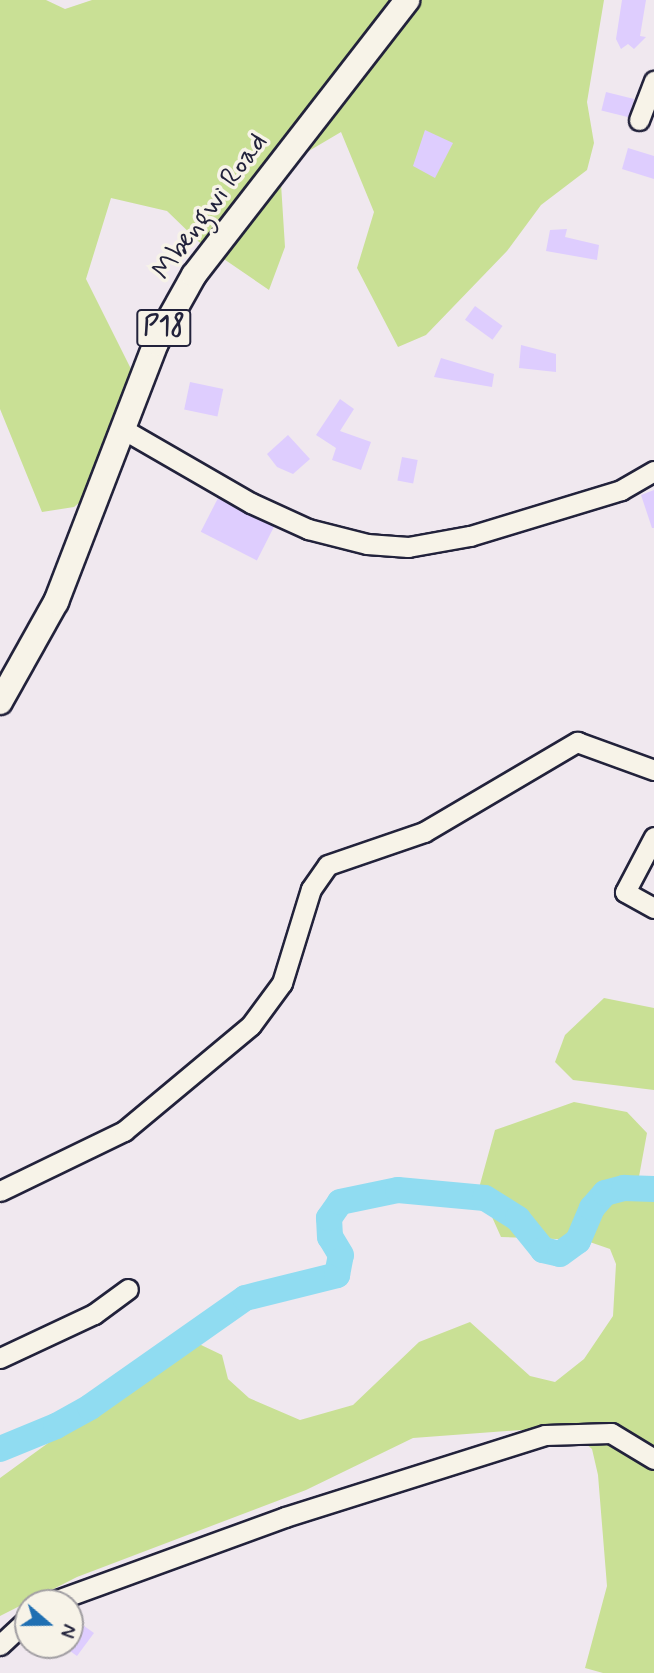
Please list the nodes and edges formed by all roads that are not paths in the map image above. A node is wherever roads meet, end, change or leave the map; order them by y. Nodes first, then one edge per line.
1 (407, 0) edge
2 (654, 81) edge
3 (639, 120) dead end
4 (121, 428) junction
5 (654, 471) edge
6 (0, 702) edge
7 (654, 770) edge
8 (654, 837) edge
9 (654, 908) edge
10 (0, 1191) edge
11 (128, 1289) dead end
12 (0, 1358) edge
13 (654, 1459) edge
14 (84, 1590) edge
15 (14, 1632) edge
16 (0, 1645) edge

1 - 4 main road, Mbengwi Road / P18
2 - 3 street
4 - 5 street
4 - 6 main road, Mbengwi Road / P18
7 - 10 street
8 - 9 street
11 - 12 street
13 - 14 street
15 - 16 street

